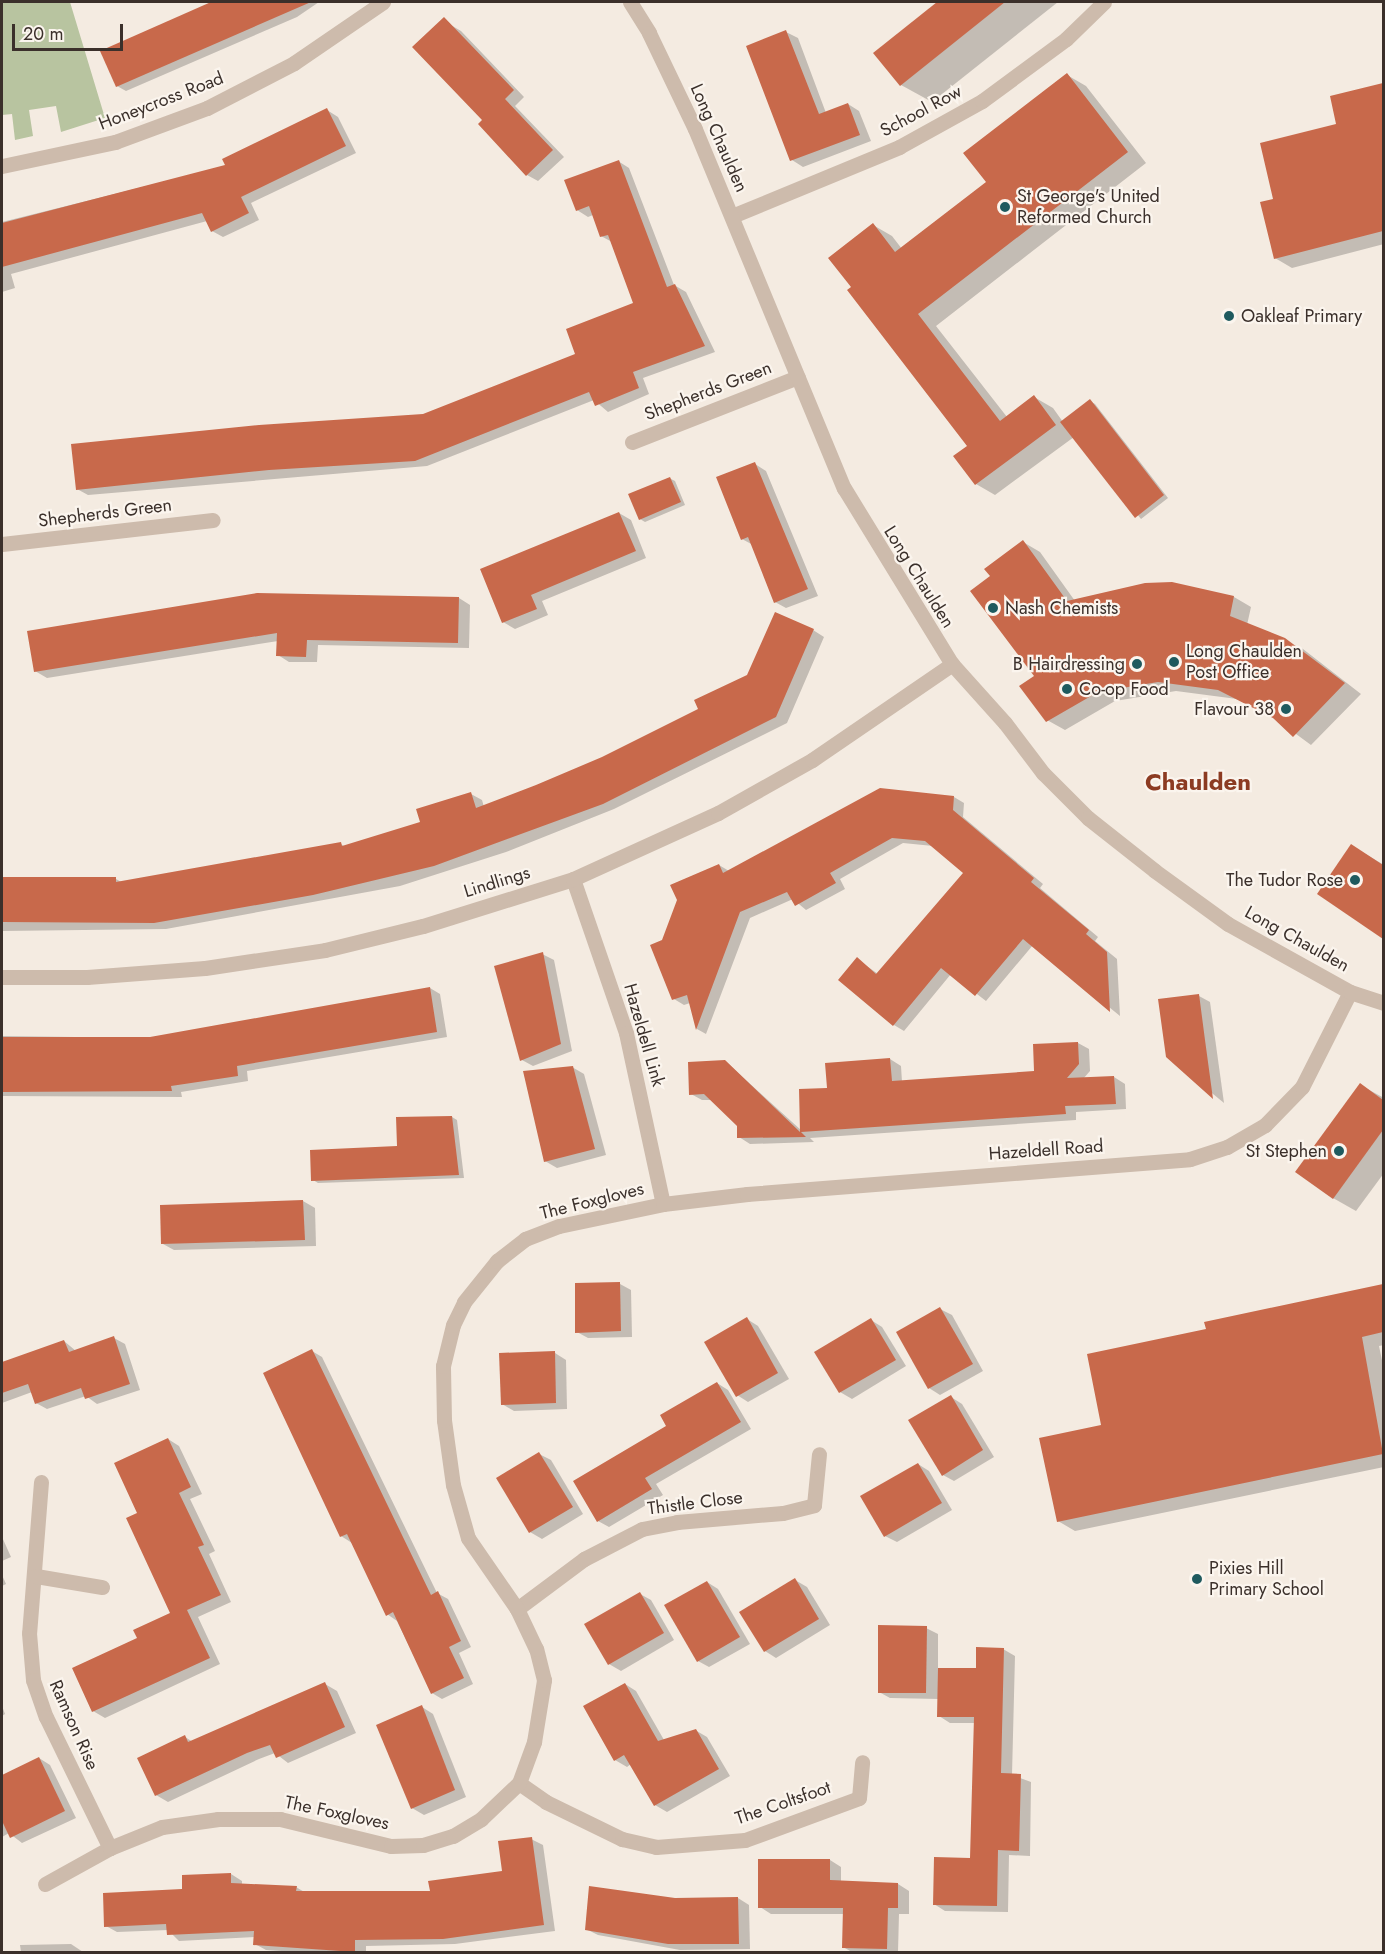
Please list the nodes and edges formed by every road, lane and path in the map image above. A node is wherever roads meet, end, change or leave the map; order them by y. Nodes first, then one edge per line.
1 (383, 2) edge
2 (630, 2) edge
3 (1104, 2) edge
4 (2, 166) edge
5 (732, 216) junction
6 (798, 377) junction
7 (632, 442) dead end
8 (213, 520) dead end
9 (2, 544) edge
10 (952, 664) junction
11 (573, 879) junction
12 (2, 977) edge
13 (1350, 992) junction
14 (1383, 1004) edge
15 (663, 1204) junction
16 (819, 1454) dead end
17 (41, 1482) dead end
18 (36, 1576) junction
19 (102, 1587) dead end
20 (517, 1609) junction
21 (862, 1762) dead end
22 (519, 1783) junction
23 (110, 1848) junction
24 (45, 1884) dead end

1 - 4 street, Honeycross Road
2 - 5 street, Long Chaulden
3 - 5 street, School Row
5 - 6 street, Long Chaulden
6 - 7 street, Shepherds Green
6 - 10 street, Long Chaulden
8 - 9 street, Shepherds Green
10 - 11 street, Lindlings
10 - 13 street, Long Chaulden
11 - 12 street, Lindlings
11 - 15 street, Hazeldell Link
13 - 14 street, Long Chaulden
13 - 15 street, Hazeldell Road
15 - 20 street, The Foxgloves
16 - 20 street, Thistle Close
17 - 18 street, Ramson Rise
18 - 19 street
18 - 23 street, Ramson Rise
20 - 22 street, The Foxgloves
21 - 22 street, The Coltsfoot
22 - 23 street, The Foxgloves
23 - 24 street, The Foxgloves

